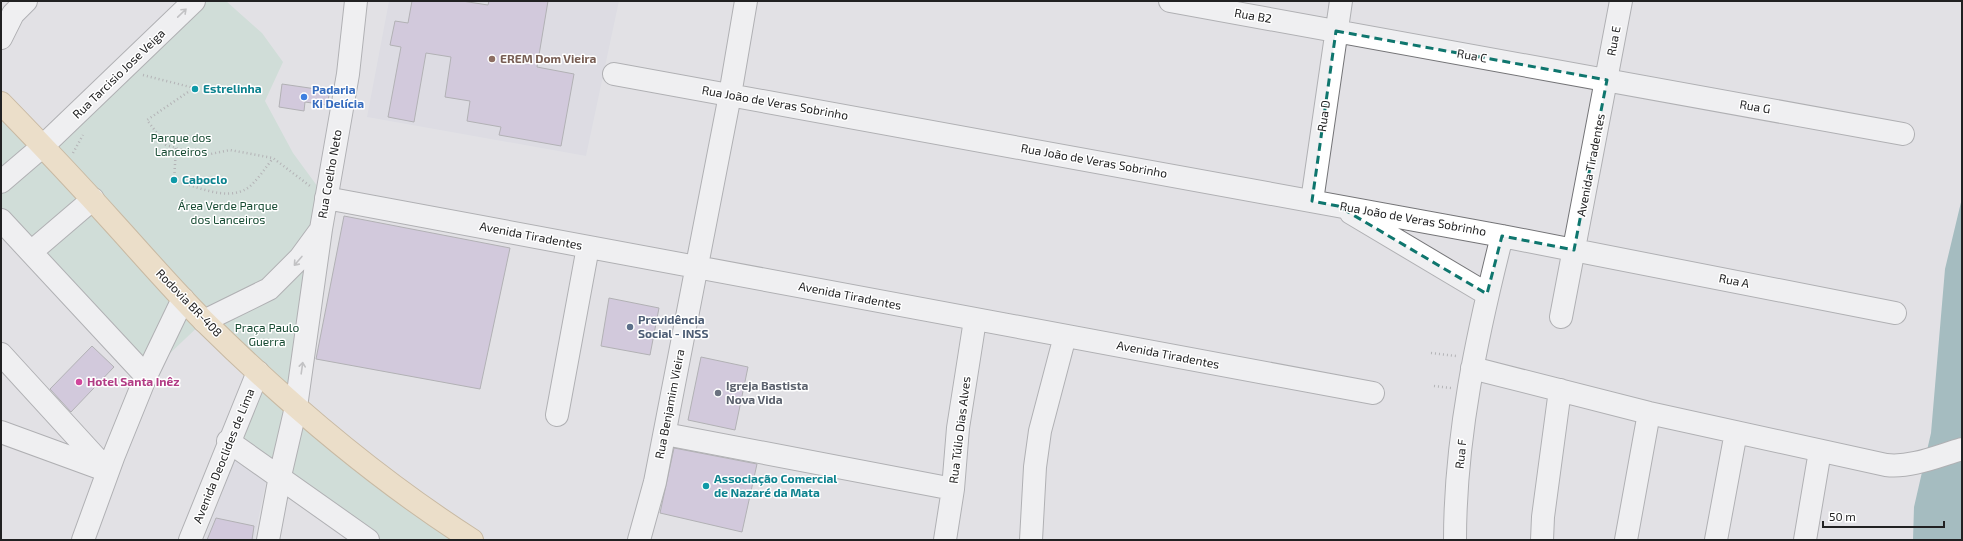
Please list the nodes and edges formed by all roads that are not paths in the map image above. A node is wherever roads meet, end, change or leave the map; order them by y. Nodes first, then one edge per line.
1 (194, 1) edge
2 (356, 1) edge
3 (746, 1) edge
4 (1170, 1) edge
5 (1341, 1) edge
6 (1621, 1) edge
7 (13, 11) edge
8 (1336, 31) junction
9 (1, 38) edge
10 (614, 74) dead end
11 (1607, 80) junction
12 (730, 95) junction
13 (1, 103) edge
14 (1903, 134) dead end
15 (43, 146) junction
16 (1, 182) edge
17 (326, 198) junction
18 (93, 200) junction
19 (1312, 201) junction
20 (1338, 206) junction
21 (1, 220) edge
22 (321, 229) junction
23 (1502, 236) junction
24 (588, 246) junction
25 (1574, 250) junction
26 (31, 252) junction
27 (697, 267) junction
28 (1487, 294) junction
29 (183, 299) junction
30 (1895, 313) dead end
31 (1561, 318) dead end
32 (975, 320) junction
33 (204, 321) junction
34 (1065, 336) junction
35 (1, 354) edge
36 (1472, 368) junction
37 (258, 372) junction
38 (146, 376) junction
39 (1560, 390) junction
40 (1373, 393) dead end
41 (296, 406) junction
42 (1649, 413) junction
43 (557, 415) dead end
44 (1, 432) edge
45 (1736, 432) junction
46 (665, 434) junction
47 (228, 441) junction
48 (1962, 449) edge
49 (1820, 451) junction
50 (108, 471) junction
51 (280, 476) junction
52 (953, 489) junction
53 (83, 540) edge
54 (190, 540) edge
55 (268, 540) edge
56 (368, 540) edge
57 (472, 540) edge
58 (639, 540) edge
59 (945, 540) edge
60 (1031, 540) edge
61 (1455, 540) edge
62 (1542, 540) edge
63 (1626, 540) edge
64 (1716, 540) edge
65 (1805, 540) edge
66 (1808, 540) edge

15 -> 1 street, Rua Tarcisio Jose Veiga
2 - 17 street, Rua Coelho Neto
3 - 12 street, Rua Benjamim Vieira
4 - 8 street, Rua B2
5 - 8 street, Rua D
6 - 11 street, Rua E
7 - 9 street
8 - 11 street, Rua C
8 - 19 street, Rua D
10 - 12 street, Rua João de Veras Sobrinho
11 - 14 street, Rua G
11 - 25 street, Avenida Tiradentes
12 - 19 street, Rua João de Veras Sobrinho
12 - 27 street, Rua Benjamim Vieira
13 - 15 main road, Rodovia BR-408
15 - 16 street, Rua Tarcisio Jose Veiga
15 - 18 main road, Rodovia BR-408
17 - 22 street, Rua Coelho Neto
17 - 24 street, Avenida Tiradentes
18 - 26 street
18 - 29 main road, Rodovia BR-408
19 - 20 street, Rua João de Veras Sobrinho
20 - 23 street, Rua João de Veras Sobrinho
20 - 28 street
21 - 26 street
22 -> 33 street, Rua Coelho Neto
41 -> 22 street, Rua Coelho Neto
23 - 25 street, Rua João de Veras Sobrinho
23 - 28 street, Rua F
24 - 27 street, Avenida Tiradentes
24 - 43 street
25 - 30 street, Rua A
25 - 31 street, Avenida Tiradentes
26 - 38 street
27 - 32 street, Avenida Tiradentes
27 - 46 street, Rua Benjamim Vieira
28 - 36 street, Rua F
29 - 33 main road, Rodovia BR-408
29 - 38 street
32 - 34 street, Avenida Tiradentes
32 - 52 street, Rua Túlio Dias Alves
33 - 37 main road, Rodovia BR-408
34 - 40 street, Avenida Tiradentes
34 - 60 street
35 - 50 street
36 - 39 street
36 - 61 street, Rua F
37 - 41 main road, Rodovia BR-408
37 - 47 street, Avenida Deoclides de Lima
38 - 50 street
39 - 42 street
39 - 62 street
41 - 51 street, Rua Coelho Neto
41 - 57 main road, Rodovia BR-408
42 - 45 street
42 - 63 street
44 - 50 street
45 - 49 street
45 - 64 street
46 - 52 street
46 - 58 street, Rua Benjamim Vieira
47 - 51 street
47 - 54 street, Avenida Deoclides de Lima
48 - 49 street
49 - 65 street
50 - 53 street
51 - 55 street, Rua Coelho Neto
51 - 56 street
52 - 59 street, Rua Túlio Dias Alves
65 - 66 street

